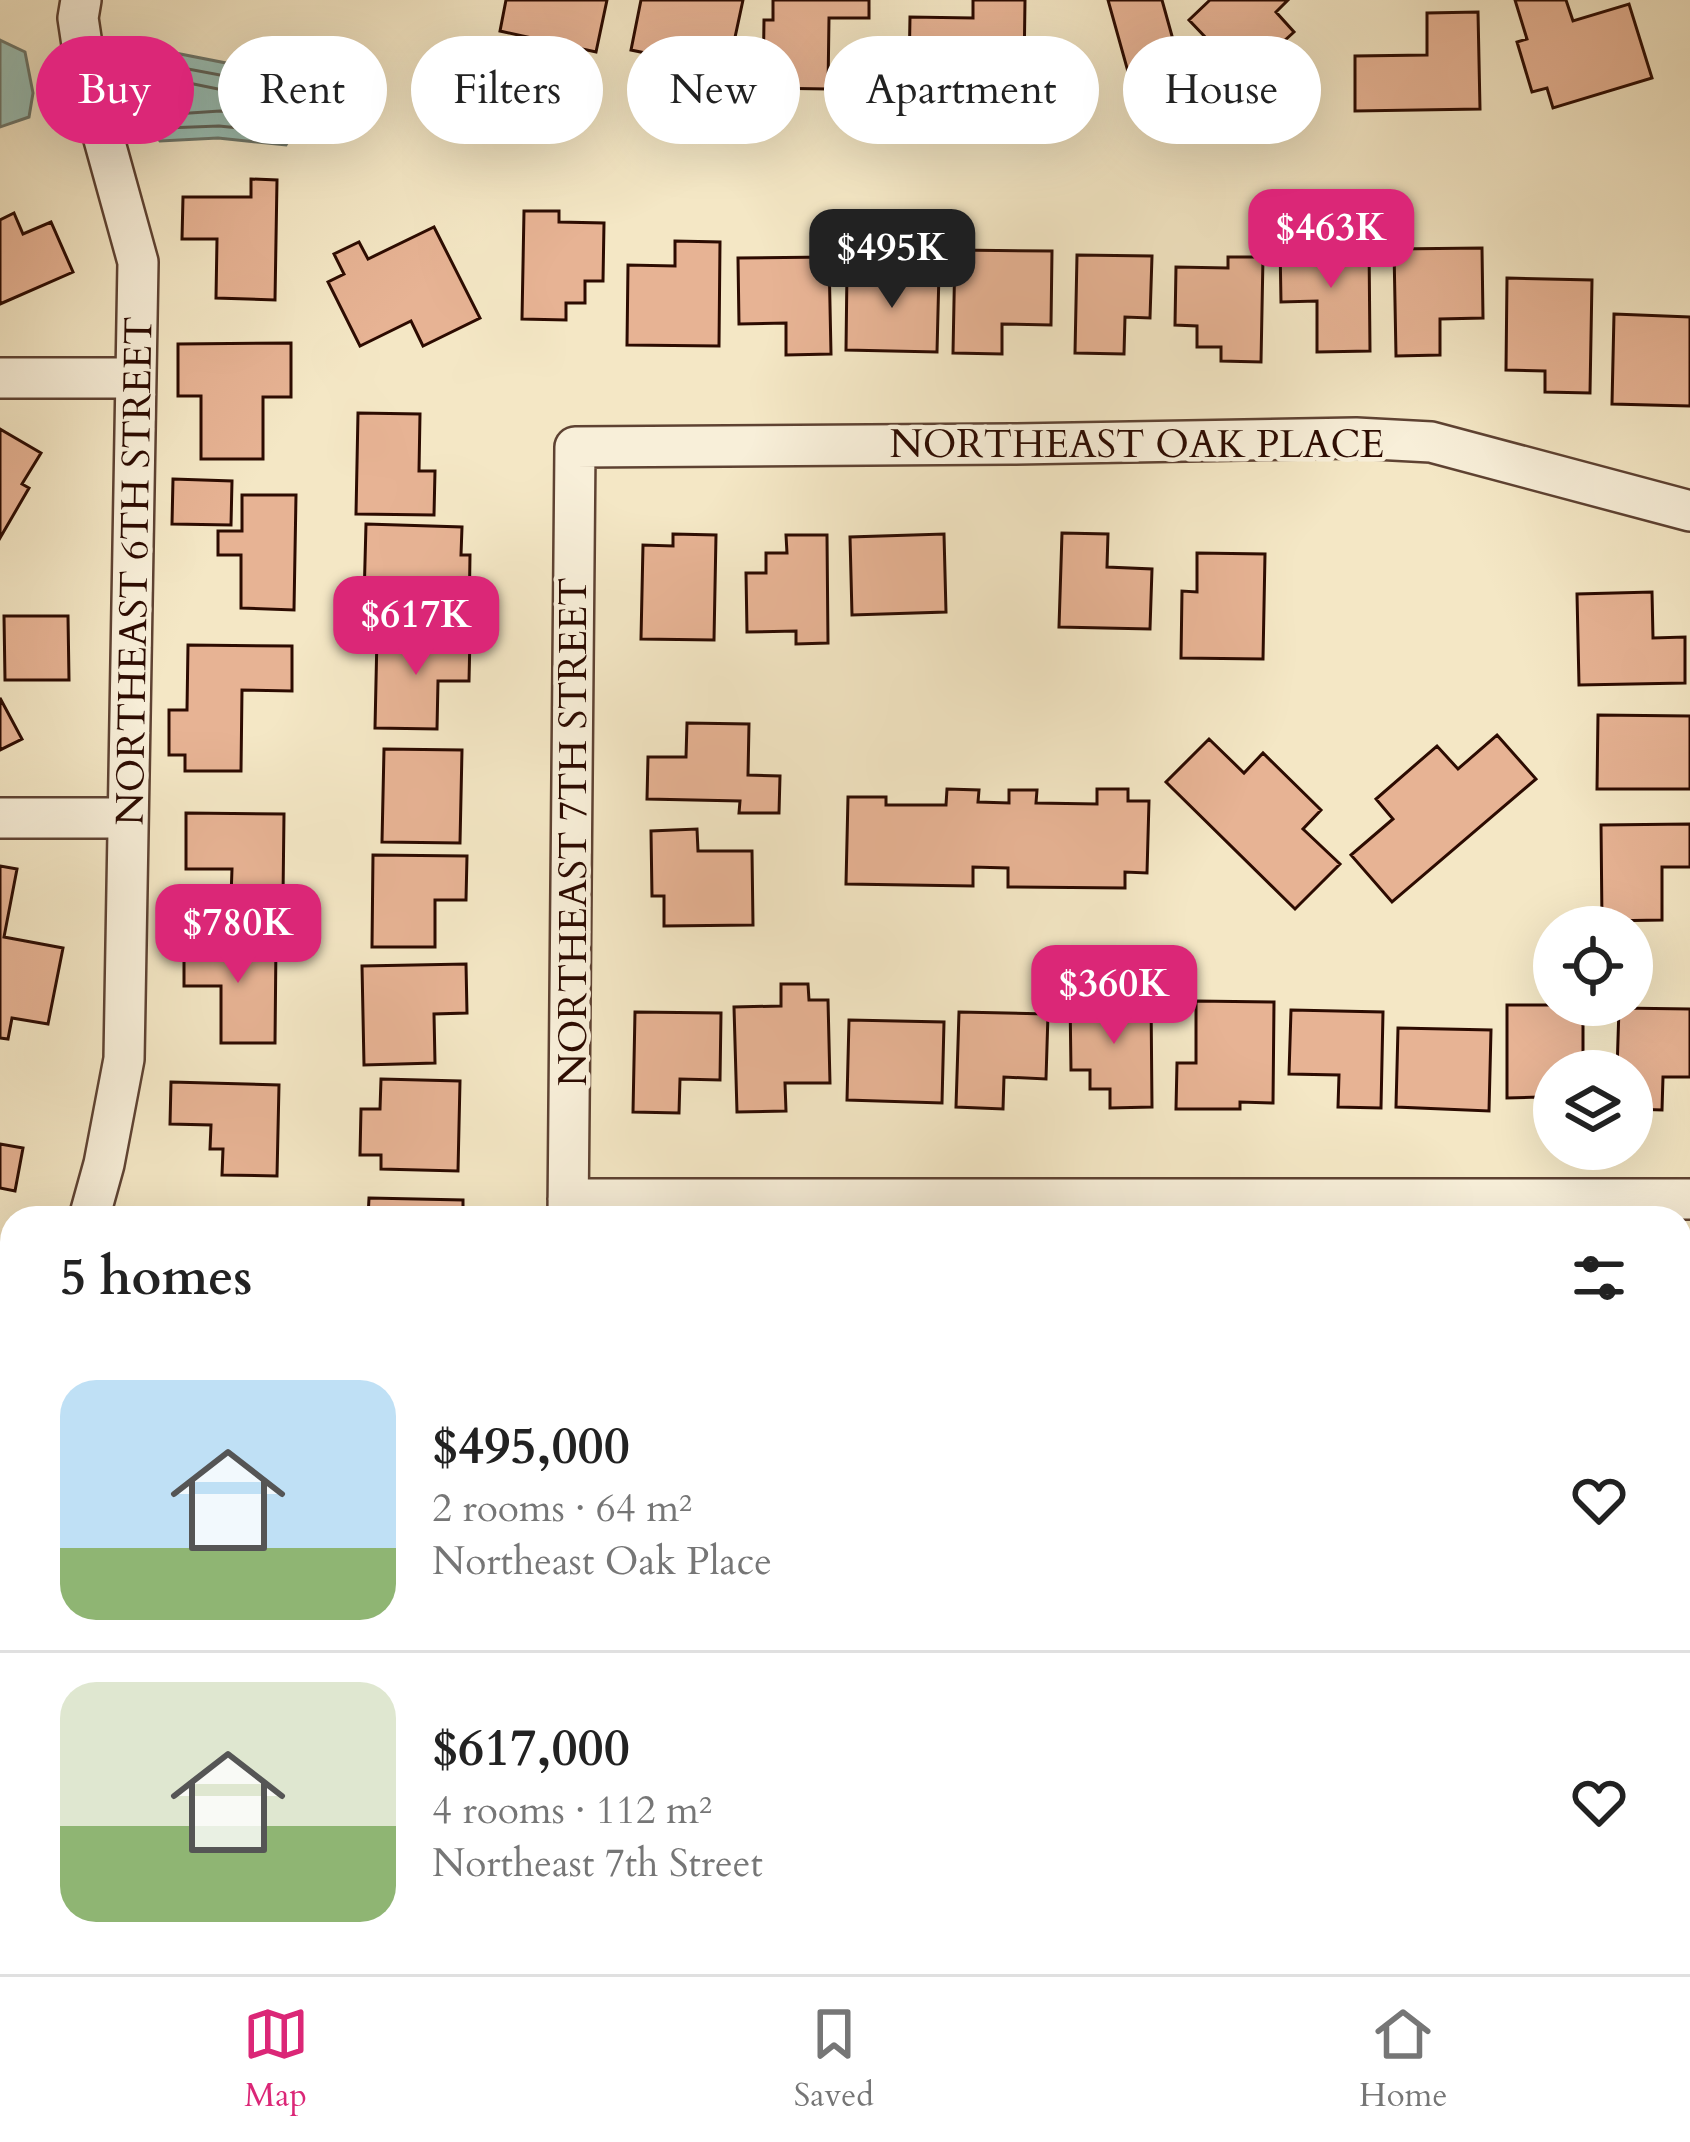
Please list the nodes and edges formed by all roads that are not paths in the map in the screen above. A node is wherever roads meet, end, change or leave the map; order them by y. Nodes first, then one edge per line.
1 (81, 0) edge
2 (0, 378) edge
3 (136, 378) junction
4 (574, 447) joint
5 (1690, 511) edge
6 (0, 818) edge
7 (128, 818) junction
8 (1690, 1199) edge
9 (92, 1206) edge
10 (568, 1206) edge
11 (817, 1206) edge

1 - 3 street, NORTHEAST 6TH STREET
2 - 3 street
3 - 7 street, NORTHEAST 6TH STREET
4 - 5 street, NORTHEAST OAK PLACE
4 - 10 street, NORTHEAST 7TH STREET
6 - 7 street
7 - 9 street, NORTHEAST 6TH STREET
8 - 11 street

